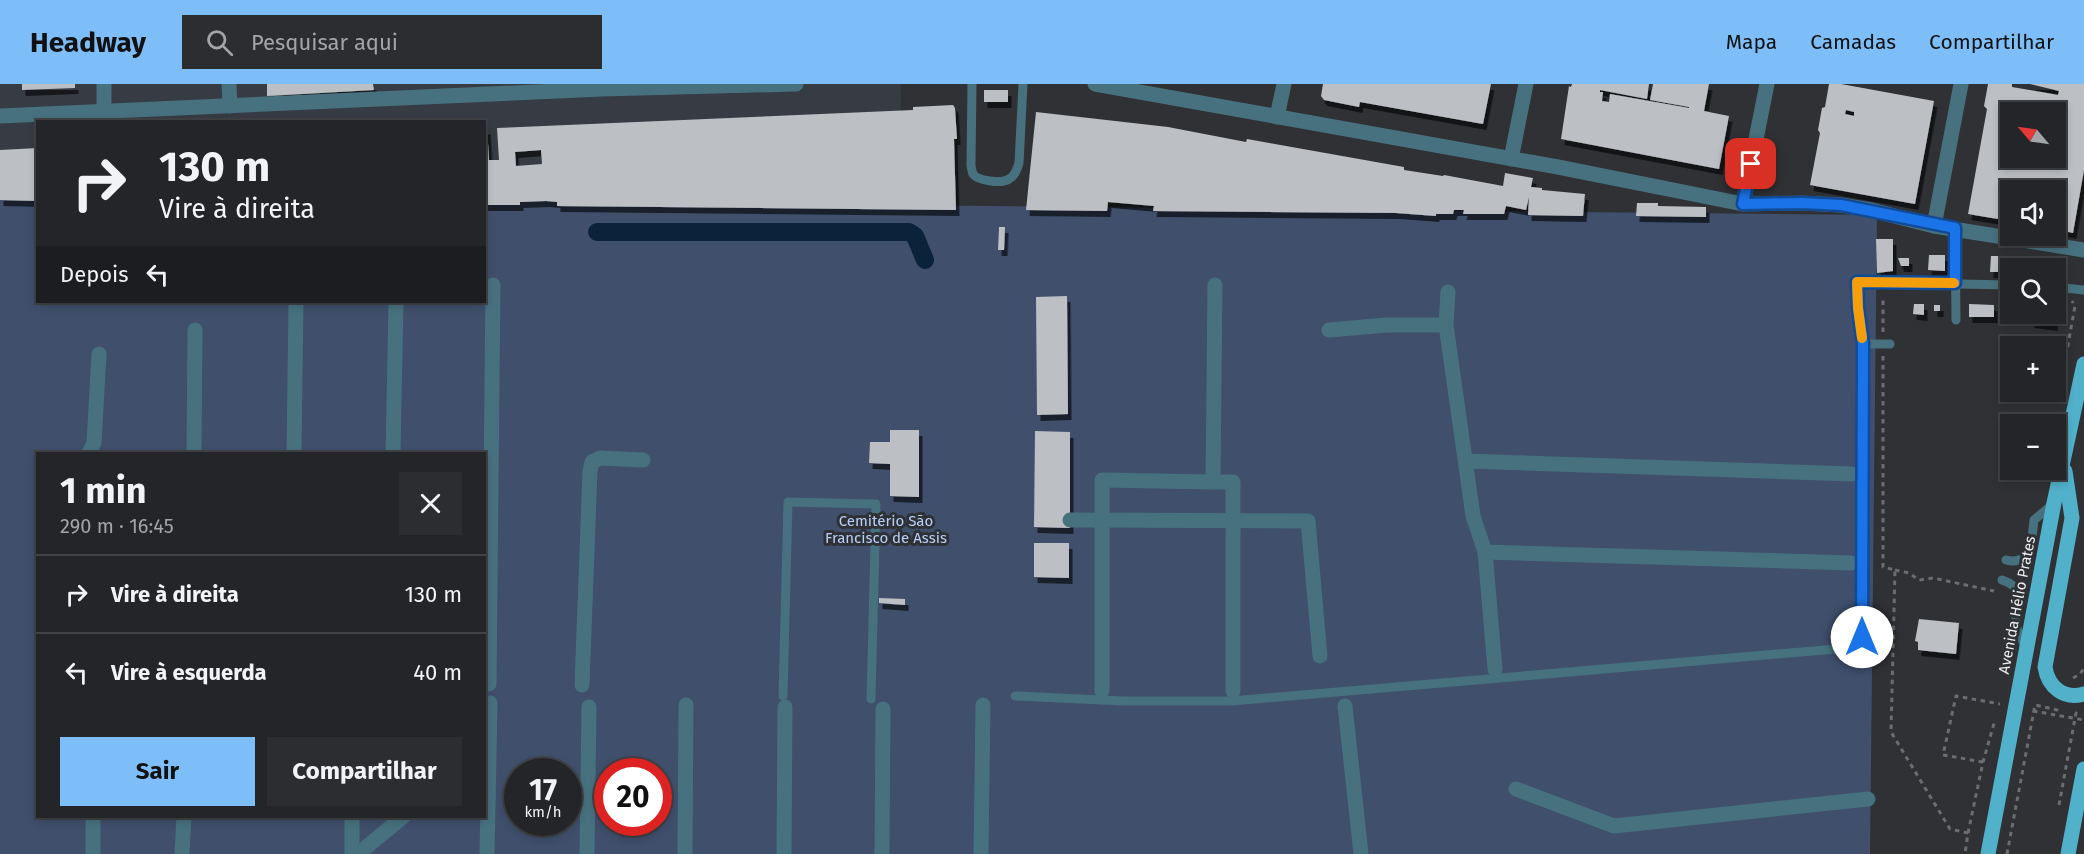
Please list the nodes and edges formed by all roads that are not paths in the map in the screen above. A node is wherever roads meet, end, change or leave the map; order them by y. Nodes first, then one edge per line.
1 (104, 84) edge
2 (229, 84) edge
3 (785, 84) edge
4 (796, 84) edge
5 (972, 84) edge
6 (1023, 84) edge
7 (1095, 84) edge
8 (1284, 84) edge
9 (1526, 84) edge
10 (1767, 84) edge
11 (1961, 84) edge
12 (601, 87) edge
13 (416, 91) edge
14 (230, 106) junction
15 (105, 111) junction
16 (0, 116) edge
17 (1277, 117) junction
18 (1511, 159) junction
19 (1743, 204) junction
20 (1934, 226) junction
21 (1955, 228) junction
22 (2084, 250) edge
23 (1955, 283) junction
24 (493, 285) dead end
25 (1215, 285) dead end
26 (2000, 285) edge
27 (2066, 288) edge
28 (2084, 290) edge
29 (1448, 292) dead end
30 (296, 303) edge
31 (396, 303) edge
32 (1956, 320) dead end
33 (1446, 325) junction
34 (195, 330) dead end
35 (1329, 330) dead end
36 (1863, 344) junction
37 (1887, 344) road end
38 (99, 354) dead end
39 (2084, 364) edge
40 (2066, 450) edge
41 (90, 452) edge
42 (194, 452) edge
43 (294, 452) edge
44 (393, 452) edge
45 (643, 460) dead end
46 (488, 461) edge
47 (1466, 461) junction
48 (1852, 474) dead end
49 (2066, 474) edge
50 (2059, 480) edge
51 (1213, 482) junction
52 (2054, 503) junction
53 (1070, 520) dead end
54 (1102, 520) junction
55 (1232, 520) junction
56 (1485, 552) junction
57 (2006, 560) dead end
58 (1851, 563) dead end
59 (2002, 580) dead end
60 (2027, 652) junction
61 (1320, 656) dead end
62 (1495, 669) dead end
63 (489, 684) dead end
64 (582, 685) dead end
65 (1102, 691) dead end
66 (1233, 691) dead end
67 (2084, 694) edge
68 (1015, 696) dead end
69 (784, 701) joint
70 (490, 703) dead end
71 (877, 704) joint
72 (686, 705) dead end
73 (983, 705) dead end
74 (1345, 706) dead end
75 (590, 707) dead end
76 (487, 725) edge
77 (2084, 769) edge
78 (1516, 789) dead end
79 (1868, 800) dead end
80 (93, 818) edge
81 (184, 818) edge
82 (352, 818) edge
83 (402, 818) edge
84 (93, 854) edge
85 (182, 854) edge
86 (352, 854) edge
87 (362, 854) edge
88 (487, 854) edge
89 (587, 854) edge
90 (685, 854) edge
91 (784, 854) edge
92 (882, 854) edge
93 (981, 854) edge
94 (1361, 854) edge
95 (1988, 854) edge
96 (2068, 854) edge

1 - 15 street
2 - 14 street
3 - 4 street
3 - 12 street
5 - 6 lane
7 - 17 street
8 - 17 street
9 - 18 street
10 - 19 street
11 - 20 street
12 - 13 street
13 - 14 street
14 - 15 street
15 - 16 street
17 - 18 street
18 - 19 street
19 - 20 street
20 - 21 street
21 - 22 street
21 - 23 lane
23 - 26 lane
23 - 32 lane
23 - 36 lane
24 - 46 street
25 - 51 street
27 - 28 lane
29 - 33 street
30 - 43 street
31 - 44 street
33 - 35 street
33 - 47 street
34 - 42 street
36 - 37 lane
36 - 68 lane
38 - 41 street
39 - 40 main road, Avenida Hélio Prates
45 - 64 street
46 - 63 street
47 - 48 street
47 - 56 street
49 - 67 main road
50 - 52 main road, Avenida Hélio Prates
51 - 54 street
51 - 55 street
52 - 57 lane
52 - 60 main road, Avenida Hélio Prates
53 - 54 street
54 - 55 street
54 - 65 street
55 - 61 street
55 - 66 street
56 - 58 street
56 - 62 street
59 - 60 lane
60 - 95 main road, Avenida Hélio Prates
69 - 71 lane
69 - 91 street
70 - 76 street
71 - 92 street
72 - 90 street
73 - 93 street
74 - 94 street
75 - 89 street
76 - 88 street
77 - 96 main road
78 - 79 street
80 - 84 street
81 - 85 street
82 - 86 street
83 - 87 street

